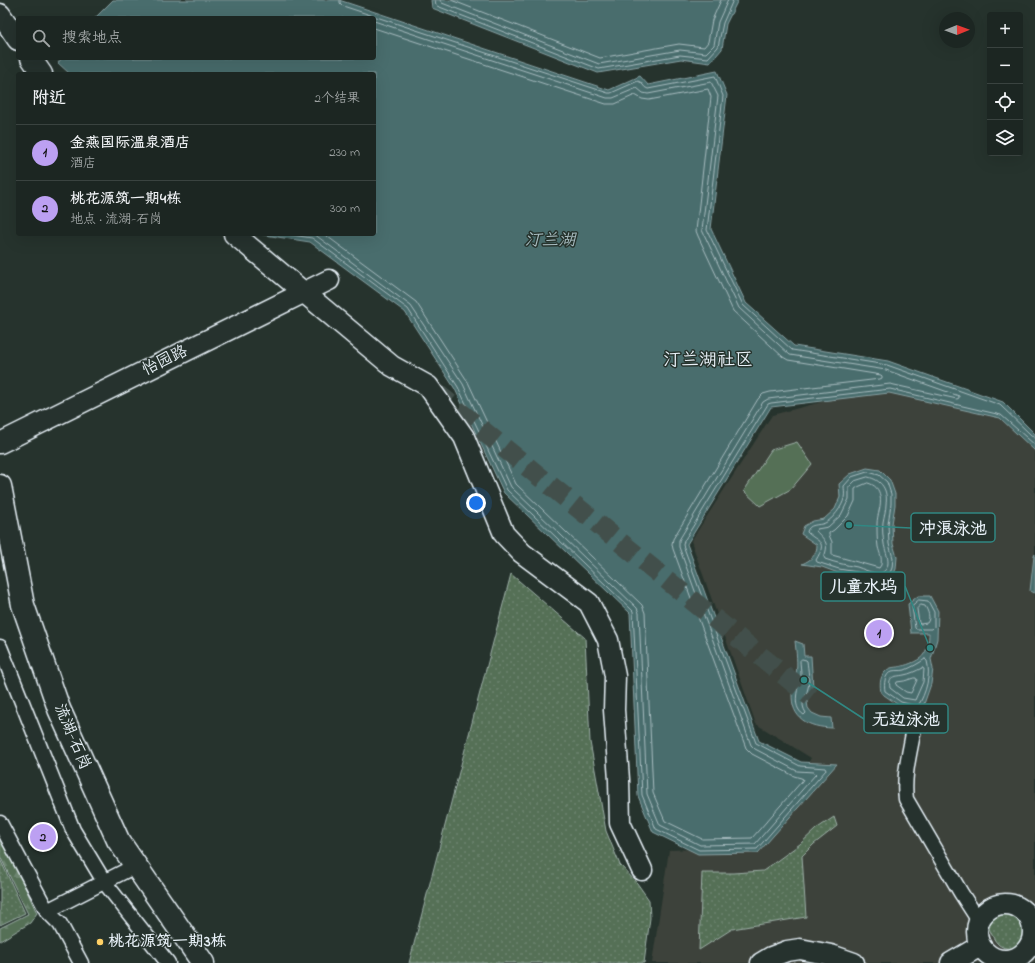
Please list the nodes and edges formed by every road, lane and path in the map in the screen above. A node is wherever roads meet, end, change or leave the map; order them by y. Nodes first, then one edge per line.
1 (0, 14) edge
2 (16, 37) edge
3 (32, 60) edge
4 (40, 72) edge
5 (236, 236) edge
6 (329, 280) dead end
7 (304, 292) junction
8 (0, 443) edge
9 (0, 486) edge
10 (0, 646) edge
11 (914, 728) dead end
12 (0, 823) edge
13 (135, 866) junction
14 (642, 870) dead end
15 (104, 883) junction
16 (47, 911) junction
17 (979, 921) junction
18 (982, 948) junction
19 (1027, 954) edge
20 (81, 963) edge
21 (168, 963) edge
22 (203, 963) edge
23 (761, 963) edge
24 (854, 963) edge
25 (951, 963) edge
26 (965, 963) edge

1 - 2 main road
3 - 4 main road
5 - 7 main road
6 - 7 main road, 怡园路
7 - 8 main road, 怡园路
7 - 14 main road
9 - 13 main road, 流湖-石岗
10 - 15 street
11 - 17 street
12 - 16 street
13 - 15 street
13 - 22 main road, 流湖-石岗
15 - 16 street
15 - 21 street
16 - 20 street
17 - 18 main road
17 - 19 main road
18 - 19 main road
18 - 25 main road
18 - 26 main road
23 - 24 main road

